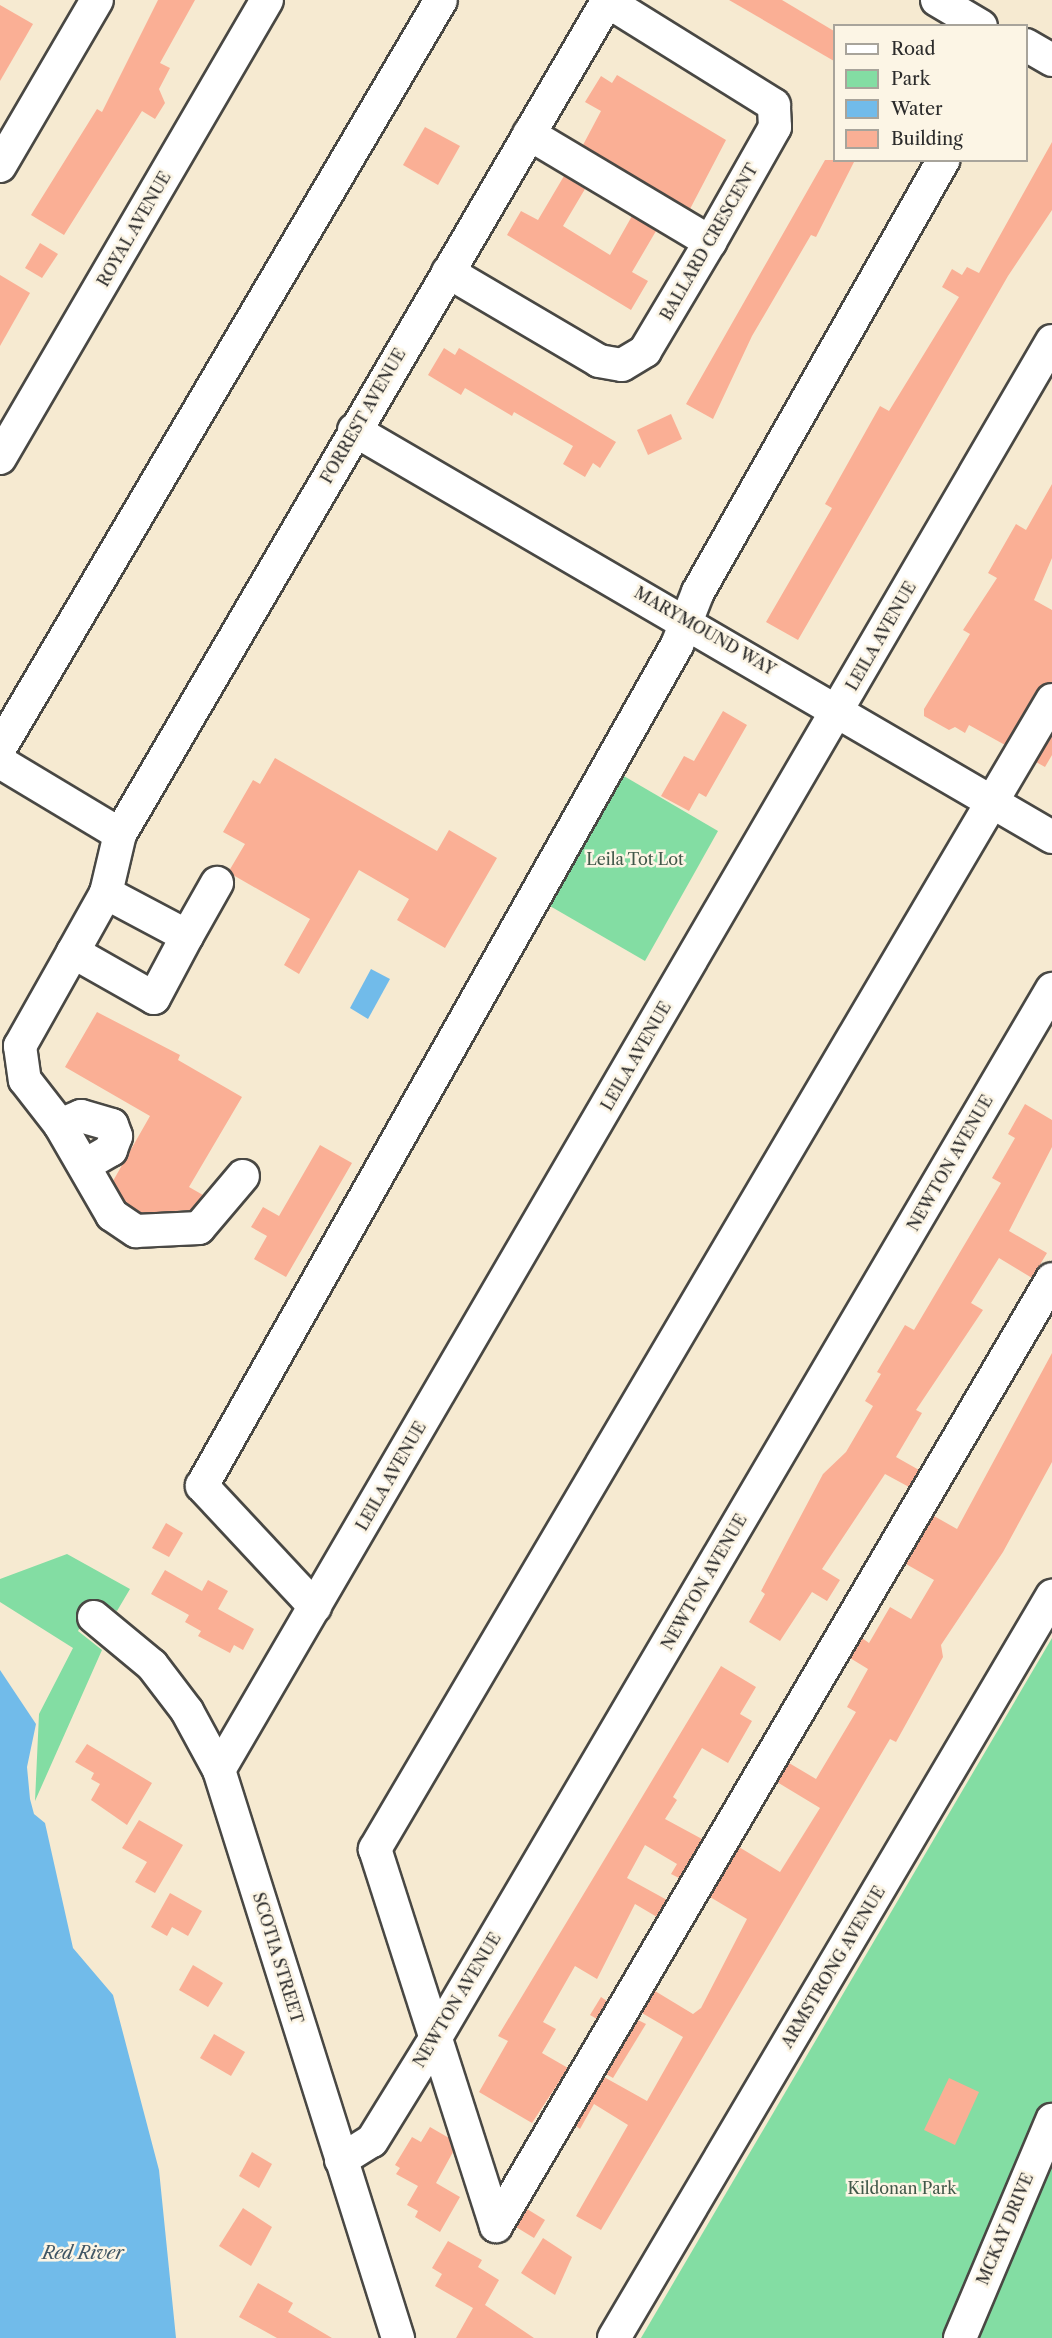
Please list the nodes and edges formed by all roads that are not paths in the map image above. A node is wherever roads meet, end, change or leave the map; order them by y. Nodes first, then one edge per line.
1 (97, 0) edge
2 (267, 0) edge
3 (441, 0) edge
4 (937, 0) edge
5 (607, 1) edge
6 (978, 24) edge
7 (1028, 46) edge
8 (1052, 60) edge
9 (529, 134) junction
10 (942, 162) edge
11 (0, 166) edge
12 (710, 242) junction
13 (448, 272) junction
14 (1052, 341) edge
15 (354, 430) junction
16 (0, 458) edge
17 (686, 619) junction
18 (1052, 700) edge
19 (838, 710) junction
20 (0, 748) edge
21 (0, 762) edge
22 (992, 802) junction
23 (120, 834) junction
24 (1052, 837) edge
25 (217, 883) dead end
26 (106, 893) junction
27 (187, 936) junction
28 (72, 952) junction
29 (1052, 989) edge
30 (60, 1125) junction
31 (85, 1165) junction
32 (243, 1176) dead end
33 (1052, 1279) edge
34 (1052, 1596) edge
35 (315, 1607) junction
36 (94, 1617) dead end
37 (219, 1770) junction
38 (435, 2039) junction
39 (1052, 2120) edge
40 (341, 2160) junction
41 (398, 2338) edge
42 (614, 2338) edge
43 (960, 2338) edge

1 - 11 street
2 - 16 street, ROYAL AVENUE
3 - 20 street
4 - 6 street
5 - 9 street, FORREST AVENUE
5 - 12 street, BALLARD CRESCENT
7 - 8 street
9 - 12 street
9 - 13 street, FORREST AVENUE
10 - 17 street
12 - 13 street, BALLARD CRESCENT
13 - 15 street, FORREST AVENUE
14 - 19 street, LEILA AVENUE
15 - 17 street, MARYMOUND WAY
15 - 23 street, FORREST AVENUE
17 - 19 street, MARYMOUND WAY
17 - 35 street
18 - 22 street
19 - 22 street, MARYMOUND WAY
19 - 35 street, LEILA AVENUE
21 - 23 street
22 - 24 street, MARYMOUND WAY
22 - 38 street
23 - 26 street, FORREST AVENUE
25 - 27 street
26 - 27 street
26 - 28 street, FORREST AVENUE
27 - 28 street
28 - 30 street, FORREST AVENUE
29 - 38 street, NEWTON AVENUE
30 - 31 street, FORREST AVENUE
30 - 31 street
31 - 32 street, FORREST AVENUE
33 - 38 street
34 - 42 street, ARMSTRONG AVENUE
35 - 37 street, LEILA AVENUE
36 - 37 street, SCOTIA STREET
37 - 40 street, SCOTIA STREET
38 - 40 street, NEWTON AVENUE
39 - 43 street, MCKAY DRIVE
40 - 41 street, SCOTIA STREET

